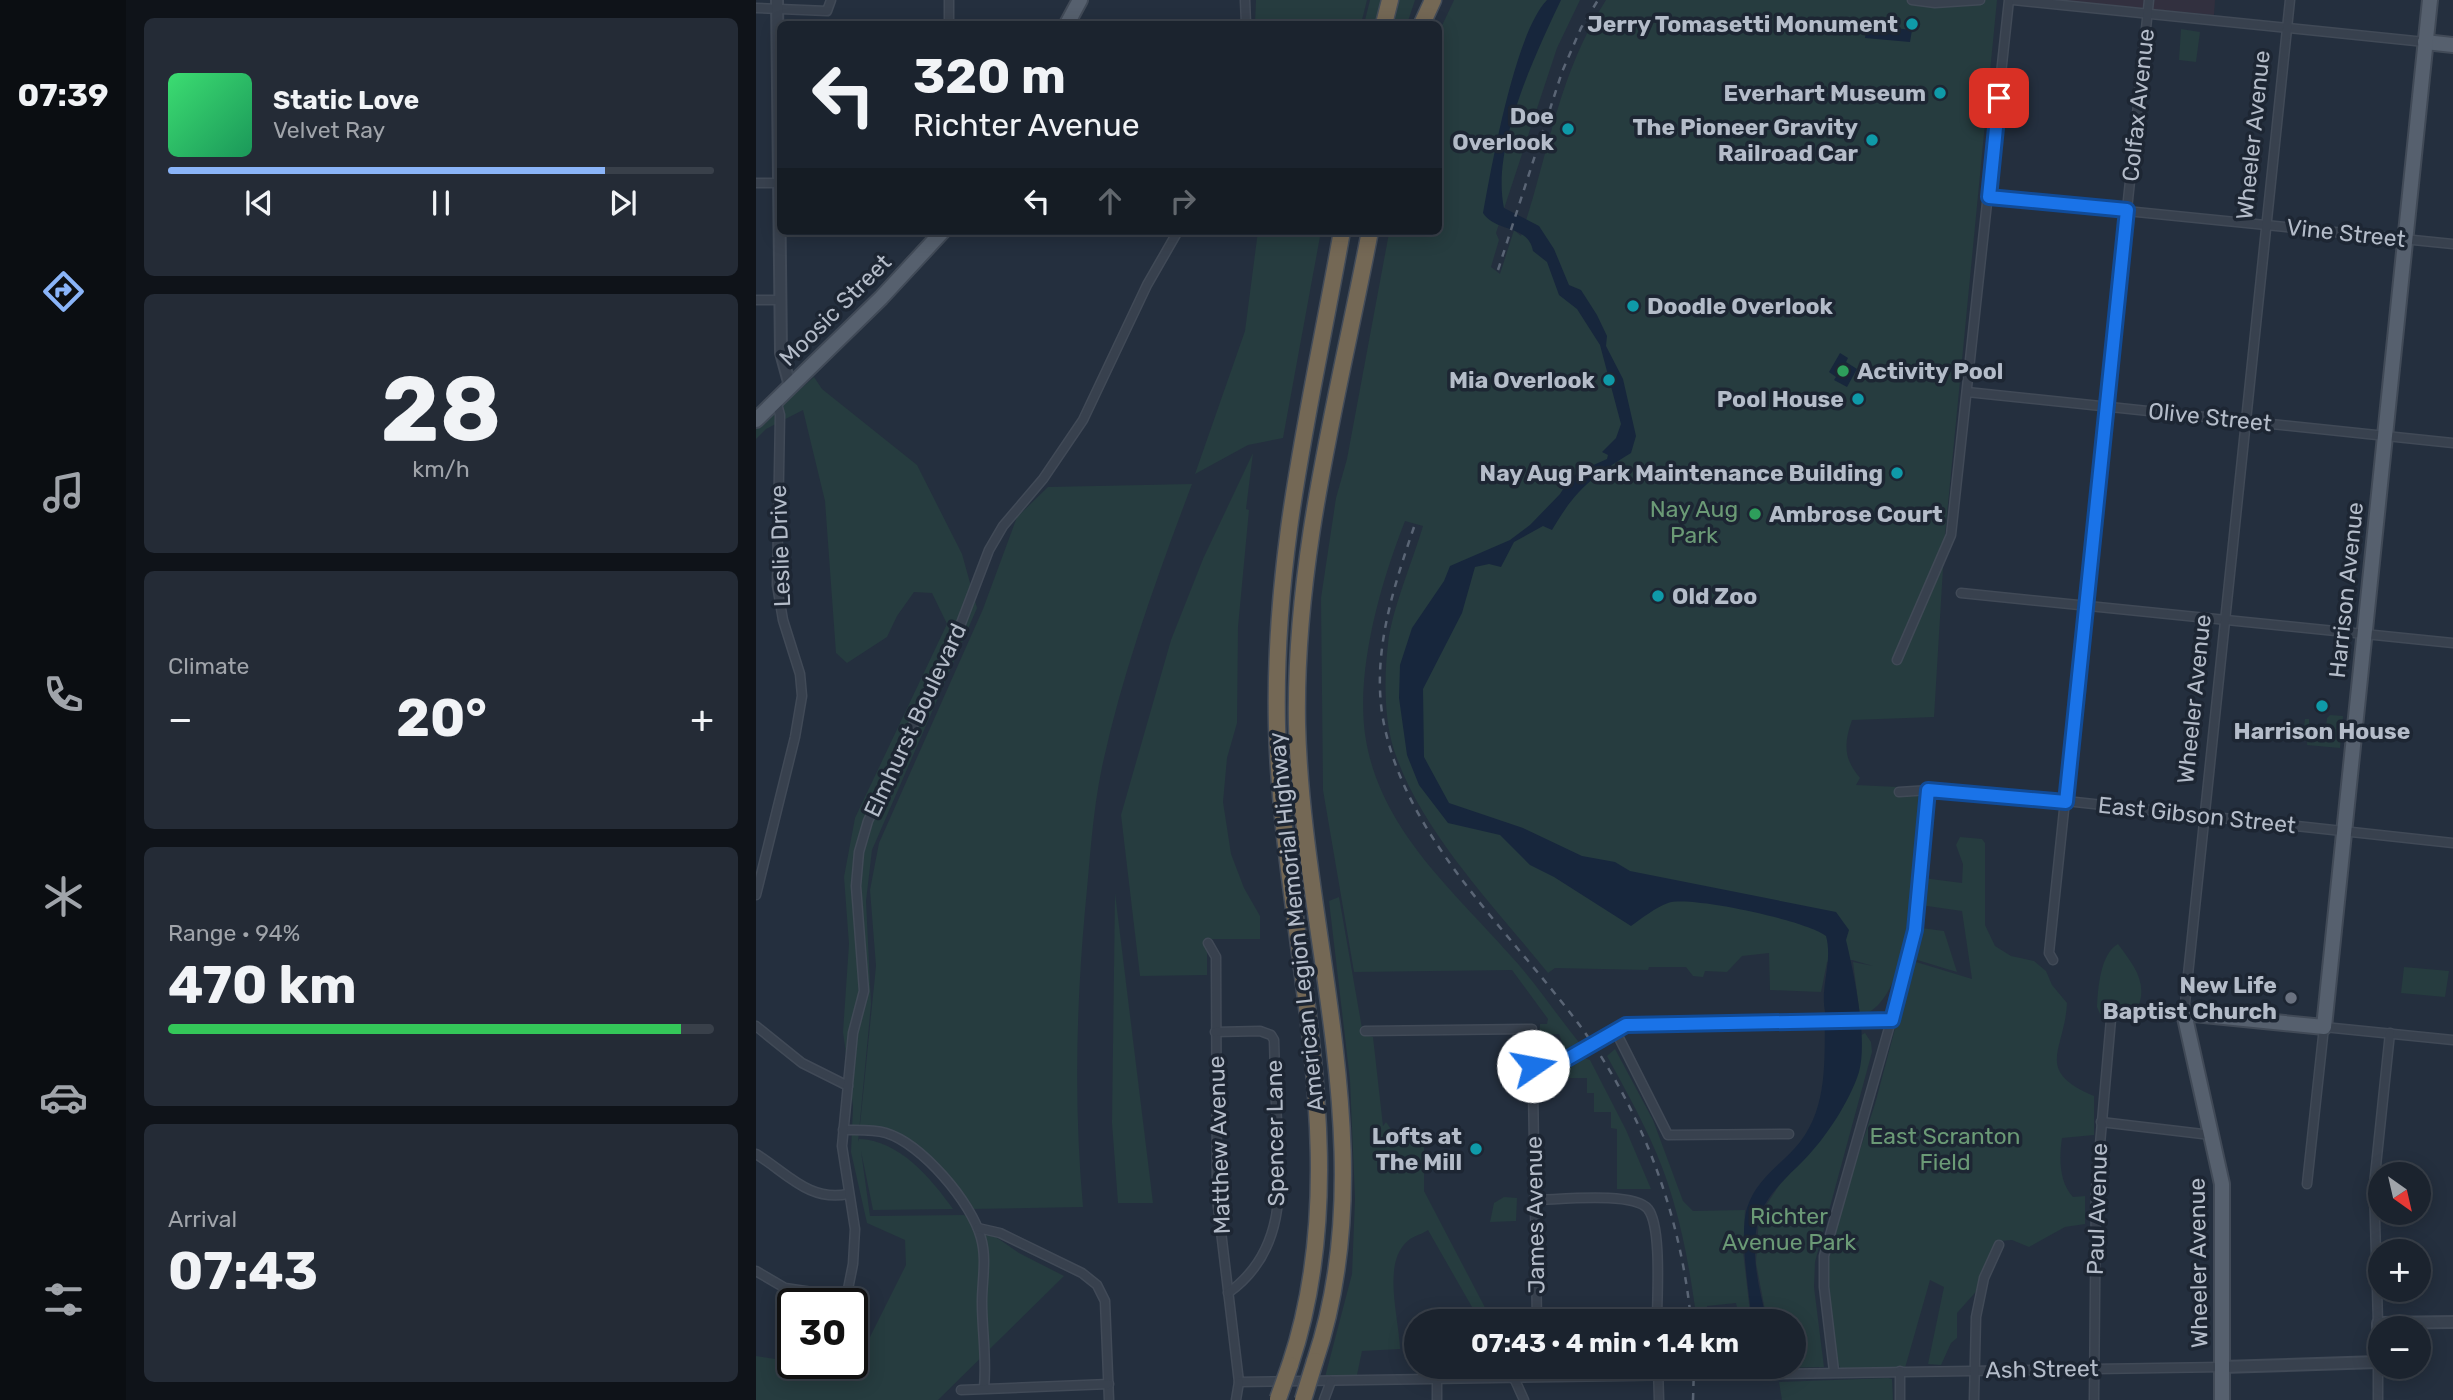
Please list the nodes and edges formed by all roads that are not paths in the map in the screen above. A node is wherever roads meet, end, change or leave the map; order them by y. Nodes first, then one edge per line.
1 (831, 0) edge
2 (949, 0) edge
3 (1080, 0) edge
4 (1245, 0) edge
5 (1390, 0) edge
6 (1433, 0) edge
7 (1912, 0) edge
8 (1980, 0) edge
9 (2011, 0) edge
10 (2149, 0) edge
11 (2290, 0) edge
12 (2430, 0) edge
13 (777, 4) edge
14 (756, 8) edge
15 (2148, 13) junction
16 (949, 21) edge
17 (1069, 21) edge
18 (1246, 21) edge
19 (1385, 21) edge
20 (1423, 21) edge
21 (2287, 28) junction
22 (2425, 42) junction
23 (2453, 45) edge
24 (756, 183) edge
25 (777, 183) edge
26 (1989, 197) junction
27 (2127, 210) junction
28 (2266, 224) junction
29 (779, 235) edge
30 (939, 235) edge
31 (1176, 235) edge
32 (1341, 235) edge
33 (1369, 235) edge
34 (2405, 240) junction
35 (2453, 244) edge
36 (756, 300) edge
37 (780, 300) junction
38 (790, 386) junction
39 (1967, 392) junction
40 (776, 400) junction
41 (2108, 407) junction
42 (756, 420) edge
43 (2246, 421) junction
44 (2385, 436) junction
45 (2453, 443) edge
46 (1961, 593) dead end
47 (2086, 605) junction
48 (2226, 619) junction
49 (2364, 634) junction
50 (2453, 643) edge
51 (1897, 660) dead end
52 (1928, 790) junction
53 (1899, 792) dead end
54 (2066, 802) junction
55 (2205, 816) junction
56 (2344, 831) junction
57 (2453, 842) edge
58 (756, 895) edge
59 (1208, 943) dead end
60 (2053, 960) dead end
61 (2184, 1013) junction
62 (2111, 1018) dead end
63 (1892, 1020) junction
64 (756, 1026) edge
65 (2324, 1027) junction
66 (1615, 1030) junction
67 (1365, 1031) dead end
68 (1215, 1032) junction
69 (2390, 1033) junction
70 (2453, 1040) edge
71 (1533, 1066) junction
72 (848, 1086) junction
73 (2101, 1122) junction
74 (843, 1130) junction
75 (1789, 1135) dead end
76 (2211, 1135) junction
77 (756, 1154) edge
78 (2307, 1184) dead end
79 (848, 1194) junction
80 (1533, 1200) junction
81 (978, 1228) junction
82 (1999, 1245) dead end
83 (756, 1271) edge
84 (785, 1288) edge
85 (847, 1288) edge
86 (1228, 1293) junction
87 (1537, 1309) edge
88 (1657, 1309) edge
89 (2378, 1316) edge
90 (2431, 1322) edge
91 (2453, 1322) edge
92 (2368, 1362) edge
93 (2222, 1367) junction
94 (2095, 1368) junction
95 (1975, 1370) junction
96 (1834, 1371) junction
97 (1900, 1371) junction
98 (1806, 1372) edge
99 (1523, 1379) edge
100 (1658, 1379) edge
101 (2378, 1379) edge
102 (1437, 1380) junction
103 (1515, 1380) junction
104 (1331, 1381) junction
105 (1239, 1382) junction
106 (1109, 1384) junction
107 (984, 1388) junction
108 (961, 1390) dead end
109 (1278, 1399) edge
110 (1109, 1400) edge
111 (1236, 1400) edge
112 (1303, 1400) edge
113 (1324, 1400) edge
114 (1437, 1400) edge
115 (1524, 1400) edge
116 (1659, 1400) edge
117 (1899, 1400) edge
118 (1974, 1400) edge
119 (2094, 1400) edge
120 (2222, 1400) edge
121 (2378, 1400) edge

1 - 13 street
2 - 16 street
3 - 17 main road
4 - 18 street
5 - 19 highway
6 - 20 highway
7 - 8 street
9 - 15 street
9 - 26 street
10 - 15 street, Colfax Avenue
11 - 21 street, Wheeler Avenue
12 - 22 main road, Harrison Avenue
13 - 14 street
15 - 21 street
15 - 27 street, Colfax Avenue
21 - 22 street
21 - 28 street, Wheeler Avenue
22 - 23 main road
22 - 34 main road, Harrison Avenue
24 - 25 street
26 - 27 street, Vine Street
26 - 39 street
27 - 28 street, Vine Street
27 - 41 street, Colfax Avenue
28 - 34 street, Vine Street
28 - 43 street, Wheeler Avenue
29 - 37 street
30 - 38 main road, Moosic Street
31 - 72 street, Elmhurst Boulevard
32 - 109 highway, American Legion Memorial Highway, bridge
33 - 112 highway, American Legion Memorial Highway, bridge
34 - 35 street, Vine Street
34 - 44 main road, Harrison Avenue
36 - 37 street
37 - 38 street
38 - 40 main road, Moosic Street
39 - 41 street, Olive Street
39 - 51 street
40 - 42 main road, Moosic Street
40 - 58 street, Leslie Drive
41 - 43 street, Olive Street
41 - 47 street, Colfax Avenue
43 - 44 street, Olive Street
43 - 48 street, Wheeler Avenue
44 - 45 street, Olive Street
44 - 49 main road, Harrison Avenue
46 - 47 street
47 - 48 street
47 - 54 street, Colfax Avenue
48 - 49 street
48 - 55 street, Wheeler Avenue
49 - 50 street
49 - 56 main road, Harrison Avenue
52 - 53 street, East Gibson Street
52 - 54 street, East Gibson Street
52 - 63 street
54 - 55 street, East Gibson Street
54 - 60 street, Colfax Avenue
55 - 56 street, East Gibson Street
55 - 61 street, Wheeler Avenue
56 - 57 street, East Gibson Street
56 - 65 main road, Harrison Avenue
59 - 68 street, Matthew Avenue
61 - 65 main road
61 - 76 main road, Wheeler Avenue
62 - 73 street, Paul Avenue
63 - 66 street
63 - 96 street
64 - 72 street
65 - 69 street
65 - 78 street, Harrison Avenue
66 - 71 street
66 - 75 street
67 - 71 street, James Avenue
68 - 86 street, Matthew Avenue
68 - 86 street, Spencer Lane
69 - 70 street
69 - 89 street
71 - 80 street, James Avenue
72 - 74 street, Elmhurst Boulevard
73 - 76 street
73 - 94 street, Paul Avenue
74 - 79 street, Elmhurst Boulevard
74 - 81 street
76 - 93 main road, Wheeler Avenue
77 - 79 street
79 - 85 street, Elmhurst Boulevard
80 - 87 street, James Avenue
80 - 88 street
81 - 106 street
81 - 107 street
82 - 95 street
83 - 84 street
86 - 105 street, Matthew Avenue
90 - 91 street
92 - 93 street, Ash Street
93 - 94 street, Ash Street
93 - 120 main road, Wheeler Avenue
94 - 95 street, Ash Street
94 - 119 street, Paul Avenue
95 - 97 street, Ash Street
95 - 118 street
96 - 97 street, Ash Street
96 - 98 street, Ash Street
97 - 117 street
99 - 103 street
100 - 116 street
101 - 121 street
102 - 103 street
102 - 104 street
102 - 114 street
103 - 115 street
104 - 105 street
104 - 113 street
105 - 111 street
106 - 107 street
106 - 110 street
107 - 108 street

